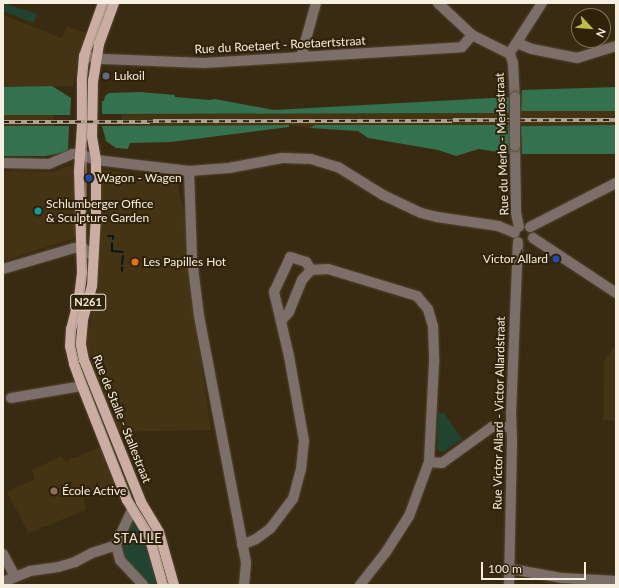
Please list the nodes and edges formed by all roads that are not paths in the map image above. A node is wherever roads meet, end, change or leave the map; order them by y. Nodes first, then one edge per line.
1 (103, 3) edge
2 (114, 3) edge
3 (316, 3) edge
4 (438, 3) edge
5 (542, 3) edge
6 (472, 35) junction
7 (517, 43) junction
8 (616, 46) edge
9 (510, 54) junction
10 (84, 56) junction
11 (301, 57) junction
12 (95, 58) junction
13 (87, 157) junction
14 (3, 163) edge
15 (188, 171) junction
16 (616, 183) edge
17 (530, 227) junction
18 (517, 234) junction
19 (533, 238) junction
20 (80, 248) junction
21 (93, 256) junction
22 (3, 269) edge
23 (311, 270) junction
24 (616, 293) edge
25 (282, 320) junction
26 (82, 386) junction
27 (11, 398) dead end
28 (511, 427) junction
29 (430, 462) junction
30 (132, 510) junction
31 (116, 545) junction
32 (242, 545) junction
33 (3, 554) edge
34 (509, 570) junction
35 (15, 577) junction
36 (616, 581) edge
37 (3, 582) edge
38 (143, 585) edge
39 (163, 585) edge
40 (174, 585) edge
41 (244, 585) edge
42 (360, 585) edge
43 (509, 585) edge

1 - 10 main road, Rue de Stalle - Stallestraat / N261
2 - 12 main road, Rue de Stalle - Stallestraat / N261
3 - 11 street
4 - 6 street
5 - 7 street
6 - 9 street
6 - 11 street, Rue du Roetaert - Roetaertstraat
7 - 8 street
7 - 9 street
9 - 18 street, Rue du Merlo - Merlostraat, bridge
10 - 12 street, Rue du Roetaert - Roetaertstraat
10 - 13 main road, Rue de Stalle - Stallestraat / N261
11 - 12 street, Rue du Roetaert - Roetaertstraat
12 - 13 main road, Rue de Stalle - Stallestraat / N261
13 - 14 street
13 - 15 street
13 - 20 main road, Rue de Stalle - Stallestraat / N261
13 - 21 main road, Rue de Stalle - Stallestraat / N261
15 - 18 street
15 - 32 street
16 - 17 street
17 - 18 street
17 - 19 street
18 - 19 street
18 - 28 street, Rue Victor Allard - Victor Allardstraat
19 - 24 street
20 - 21 street
20 - 22 street
20 - 26 main road, Rue de Stalle - Stallestraat / N261
21 - 40 main road, Rue de Stalle - Stallestraat / N261
23 - 25 street
23 - 25 street
23 - 29 street
25 - 32 street
26 - 27 street
26 - 30 main road, Rue de Stalle - Stallestraat / N261
28 - 29 street
28 - 34 street, Rue Victor Allard - Victor Allardstraat
29 - 42 street
30 - 31 street
30 - 39 main road, Rue de Stalle - Stallestraat / N261
31 - 35 street
31 - 38 street
32 - 41 street
33 - 35 street
34 - 36 street
34 - 43 street, Rue Victor Allard - Victor Allardstraat
35 - 37 street

